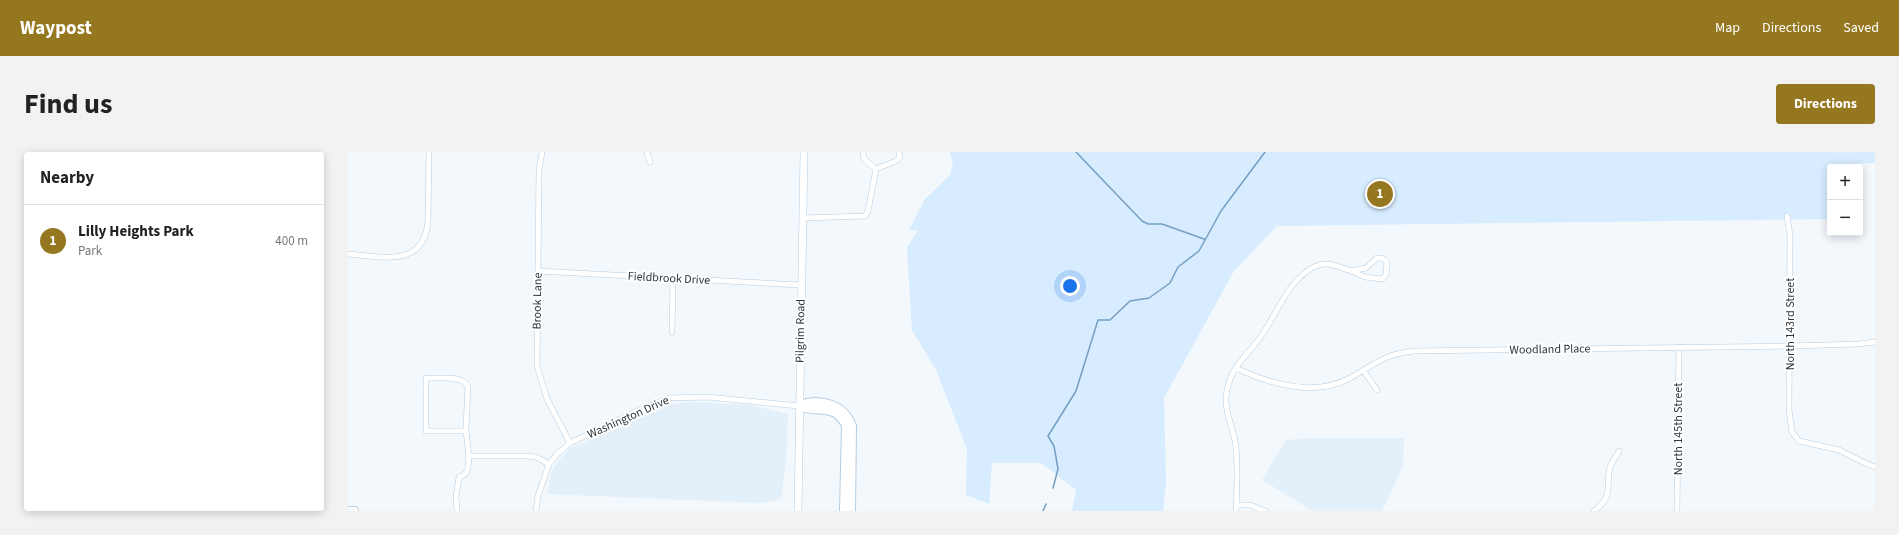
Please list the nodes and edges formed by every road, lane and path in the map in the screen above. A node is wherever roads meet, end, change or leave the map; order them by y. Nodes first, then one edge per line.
1 (429, 152) edge
2 (542, 152) edge
3 (647, 152) edge
4 (804, 152) edge
5 (863, 152) edge
6 (899, 152) edge
7 (650, 162) dead end
8 (876, 169) junction
9 (1787, 216) dead end
10 (802, 218) junction
11 (348, 254) edge
12 (538, 271) junction
13 (1351, 271) junction
14 (673, 279) junction
15 (801, 284) junction
16 (672, 332) dead end
17 (1875, 342) edge
18 (1790, 346) junction
19 (1679, 347) junction
20 (1236, 368) junction
21 (1363, 370) junction
22 (1377, 390) dead end
23 (799, 406) junction
24 (466, 431) junction
25 (570, 443) junction
26 (1619, 451) dead end
27 (468, 456) junction
28 (549, 464) junction
29 (1875, 467) edge
30 (1236, 505) junction
31 (348, 511) edge
32 (354, 511) edge
33 (457, 511) edge
34 (536, 511) edge
35 (798, 511) edge
36 (844, 511) edge
37 (851, 511) edge
38 (1236, 511) edge
39 (1265, 511) edge
40 (1594, 511) edge
41 (1678, 511) edge

1 - 11 street
2 - 12 street, Brook Lane
3 - 7 street
4 - 10 main road, Pilgrim Road
5 - 8 street
6 - 8 street
8 - 10 street
9 - 18 street, North 143rd Street
10 - 15 main road, Pilgrim Road
12 - 14 street, Fieldbrook Drive
12 - 25 street, Brook Lane
13 - 13 street
13 - 20 street
14 - 15 street, Fieldbrook Drive
14 - 16 street
15 - 23 main road, Pilgrim Road
17 - 18 street, Woodland Place
18 - 19 street, Woodland Place
18 - 29 street, North 143rd Street
19 - 21 street, Woodland Place
19 - 41 street, North 145th Street
20 - 21 street, Woodland Place
20 - 30 street
21 - 22 street
23 - 25 street, Washington Drive
23 - 35 main road, Pilgrim Road
23 - 36 main road
23 - 37 main road
24 - 24 street
24 - 27 street
25 - 28 street, Washington Drive
26 - 40 street
27 - 28 street
27 - 33 street
28 - 34 street
30 - 38 street
30 - 39 street
31 - 32 main road

